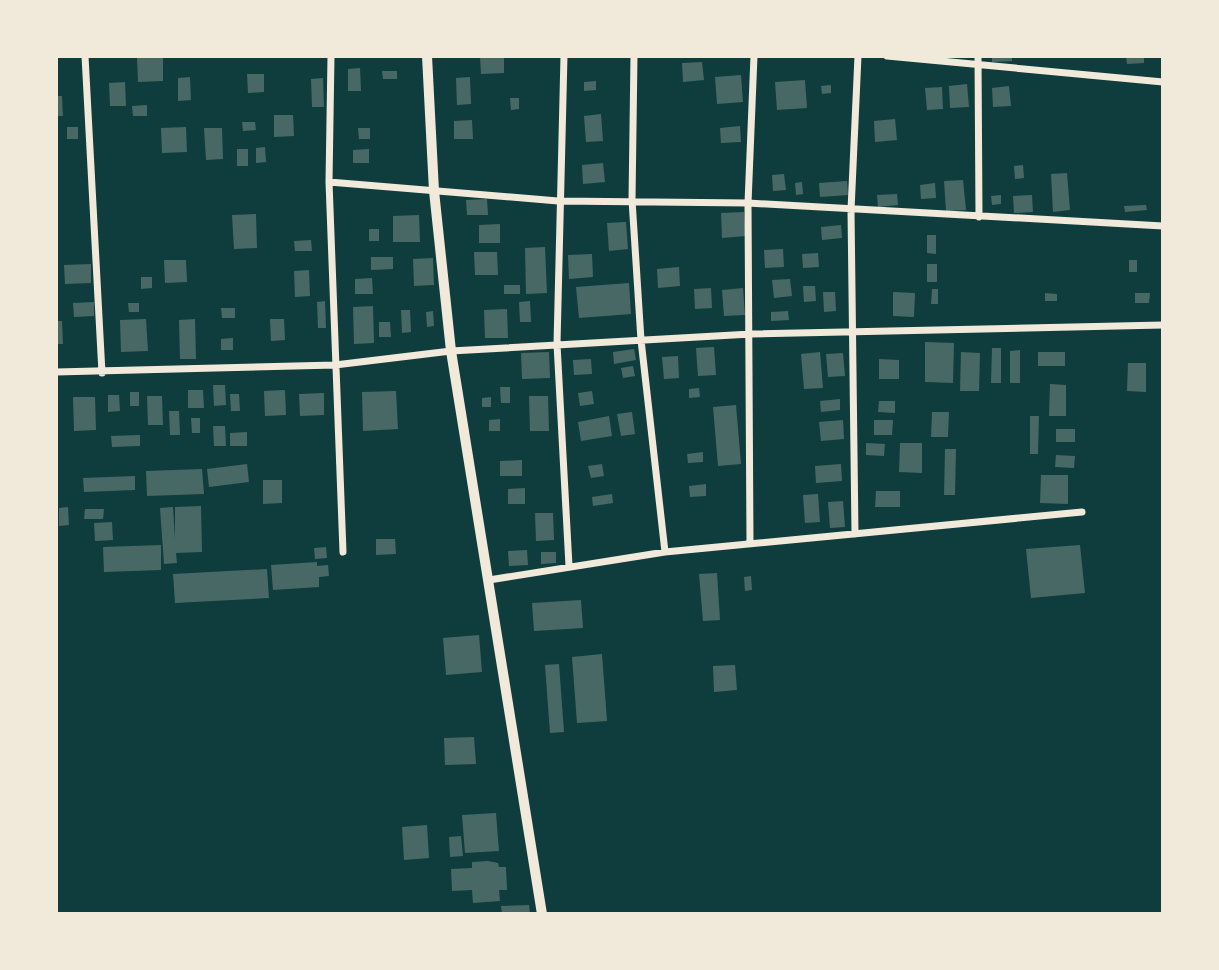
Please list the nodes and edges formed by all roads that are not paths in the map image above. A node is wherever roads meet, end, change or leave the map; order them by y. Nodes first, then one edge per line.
1 (85, 56) edge
2 (331, 56) edge
3 (427, 56) edge
4 (564, 56) edge
5 (634, 56) edge
6 (754, 56) edge
7 (858, 56) edge
8 (887, 56) edge
9 (978, 56) edge
10 (978, 65) junction
11 (1163, 82) edge
12 (329, 182) junction
13 (434, 191) junction
14 (632, 200) junction
15 (558, 201) junction
16 (748, 203) junction
17 (851, 210) junction
18 (979, 217) junction
19 (1163, 226) edge
20 (1163, 325) edge
21 (852, 333) junction
22 (751, 334) junction
23 (641, 340) junction
24 (557, 344) junction
25 (451, 351) junction
26 (335, 365) junction
27 (56, 372) edge
28 (102, 373) junction
29 (1082, 512) dead end
30 (855, 534) junction
31 (750, 543) junction
32 (343, 552) dead end
33 (665, 552) junction
34 (569, 566) junction
35 (489, 580) junction
36 (542, 914) edge

1 - 28 street
2 - 12 street
3 - 13 street
4 - 15 street
5 - 14 street
6 - 16 street
7 - 17 street
8 - 10 street
9 - 10 street
10 - 11 street
10 - 18 street
12 - 13 street
12 - 26 street
13 - 15 street
13 - 25 street
14 - 15 street
14 - 16 street
14 - 23 street
15 - 24 street
16 - 17 street
16 - 22 street
17 - 18 street
17 - 21 street
18 - 19 street
20 - 21 street
21 - 22 street
21 - 30 street
22 - 23 street
22 - 31 street
23 - 24 street
23 - 33 street
24 - 25 street
24 - 34 street
25 - 26 street
25 - 35 street
26 - 28 street
26 - 32 street
27 - 28 street
29 - 30 street
30 - 31 street
31 - 33 street
33 - 34 street
34 - 35 street
35 - 36 street

